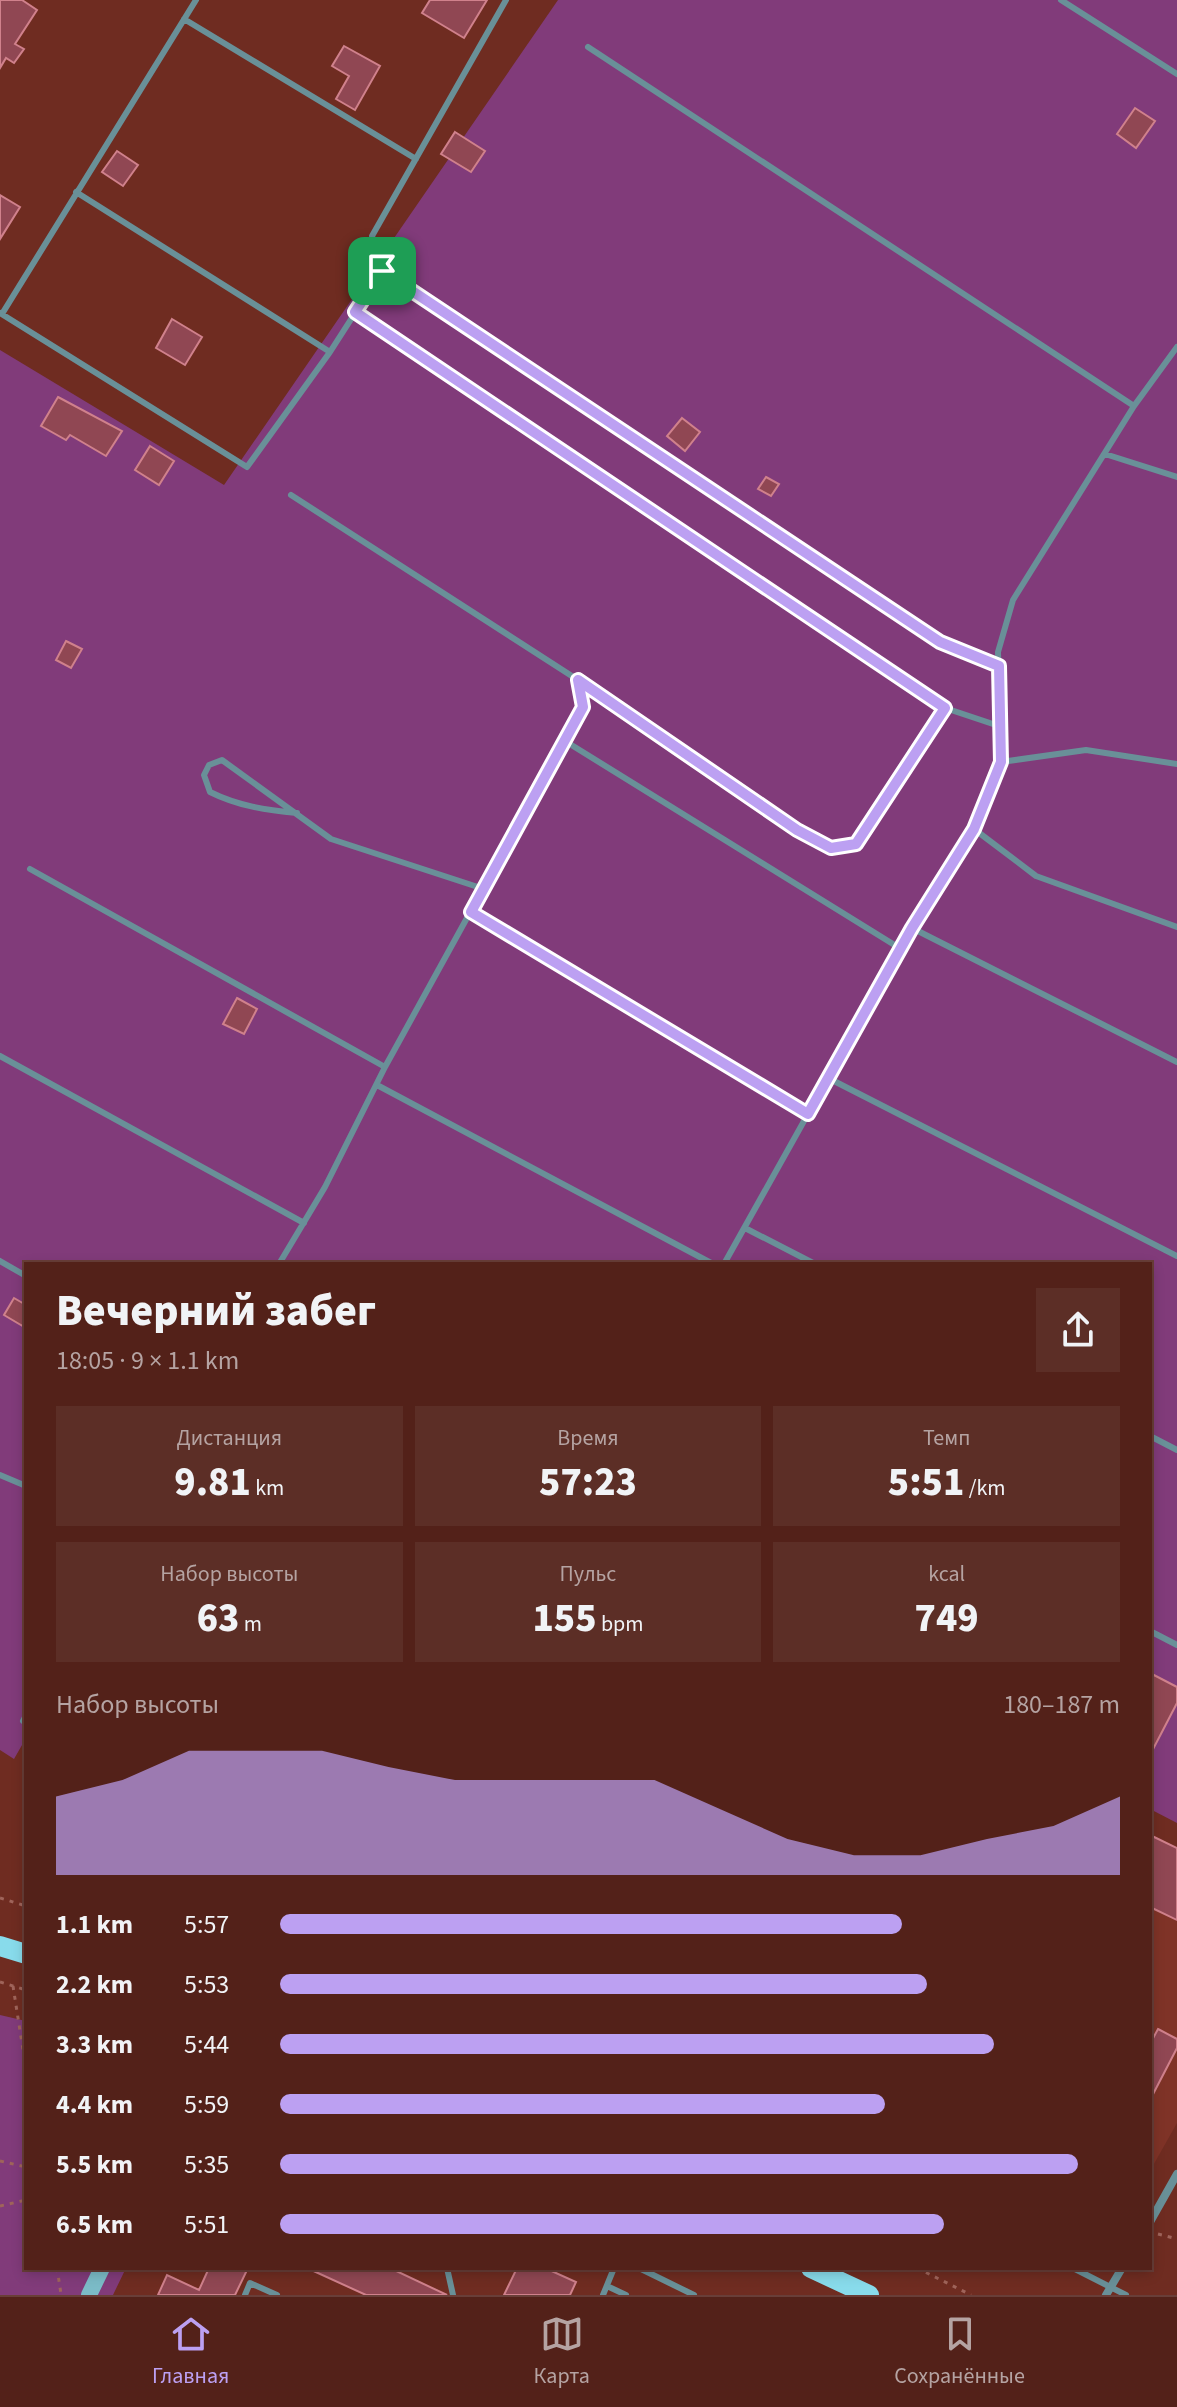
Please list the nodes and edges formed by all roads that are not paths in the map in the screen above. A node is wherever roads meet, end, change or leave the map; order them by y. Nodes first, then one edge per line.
1 (196, 0) edge
2 (506, 0) edge
3 (1061, 0) edge
4 (184, 19) junction
5 (588, 47) dead end
6 (1177, 74) edge
7 (416, 159) junction
8 (76, 192) junction
9 (382, 271) junction
10 (355, 312) junction
11 (1, 314) edge
12 (1177, 347) edge
13 (330, 352) junction
14 (1134, 406) junction
15 (1105, 454) junction
16 (1177, 477) edge
17 (291, 495) dead end
18 (999, 666) junction
19 (578, 680) junction
20 (945, 708) junction
21 (1002, 727) junction
22 (565, 741) junction
23 (1001, 762) junction
24 (1177, 764) edge
25 (297, 813) junction
26 (974, 829) junction
27 (30, 869) dead end
28 (484, 889) junction
29 (471, 912) junction
30 (1177, 927) edge
31 (912, 928) junction
32 (901, 949) junction
33 (0, 1056) edge
34 (1177, 1062) edge
35 (385, 1067) junction
36 (830, 1079) junction
37 (377, 1085) junction
38 (808, 1114) junction
39 (304, 1223) junction
40 (745, 1228) junction
41 (1177, 1256) edge
42 (0, 1261) edge
43 (280, 1262) edge
44 (709, 1262) edge
45 (725, 1262) edge
46 (811, 1262) edge
47 (24, 1275) edge
48 (1152, 1437) edge
49 (1177, 1450) edge
50 (0, 1475) edge
51 (24, 1485) edge
52 (1152, 1632) edge
53 (1177, 1645) edge
54 (0, 1946) edge
55 (24, 1953) edge
56 (1177, 2174) edge
57 (1152, 2218) edge
58 (101, 2270) edge
59 (447, 2270) edge
60 (613, 2270) edge
61 (643, 2270) edge
62 (815, 2270) edge
63 (1076, 2270) edge
64 (1121, 2270) edge
65 (607, 2286) junction
66 (1108, 2291) edge
67 (89, 2295) edge
68 (245, 2295) edge
69 (277, 2295) edge
70 (453, 2295) edge
71 (603, 2295) edge
72 (626, 2295) edge
73 (694, 2295) edge
74 (869, 2295) edge
75 (1126, 2295) edge

1 - 4 lane
2 - 7 lane
3 - 6 lane
4 - 7 lane
4 - 8 lane
5 - 14 lane
7 - 9 lane
8 - 11 lane
8 - 13 lane
9 - 10 lane
9 - 18 lane
10 - 13 lane
10 - 20 lane
11 - 13 lane
12 - 14 lane
14 - 15 lane
15 - 16 lane
15 - 18 lane
17 - 19 lane
18 - 21 lane
19 - 20 lane
19 - 22 lane
20 - 21 lane
21 - 23 lane
22 - 28 lane
22 - 32 lane
23 - 24 lane
23 - 26 lane
25 - 25 lane
25 - 28 lane
26 - 30 lane
26 - 31 lane
27 - 35 lane
28 - 29 lane
29 - 35 lane
29 - 38 lane
31 - 32 lane
31 - 34 lane
32 - 36 lane
33 - 39 lane
35 - 37 lane
36 - 38 lane
36 - 41 lane
37 - 39 lane
37 - 44 lane
38 - 40 lane
39 - 43 lane
40 - 45 lane
40 - 46 lane
42 - 47 lane
48 - 49 lane
50 - 51 lane
52 - 53 lane
54 - 55 main road
56 - 57 street
58 - 67 main road
59 - 70 lane
60 - 65 lane
61 - 73 lane
62 - 74 main road
63 - 66 lane
64 - 66 street
65 - 71 lane
65 - 72 lane
66 - 75 lane
68 - 69 lane

